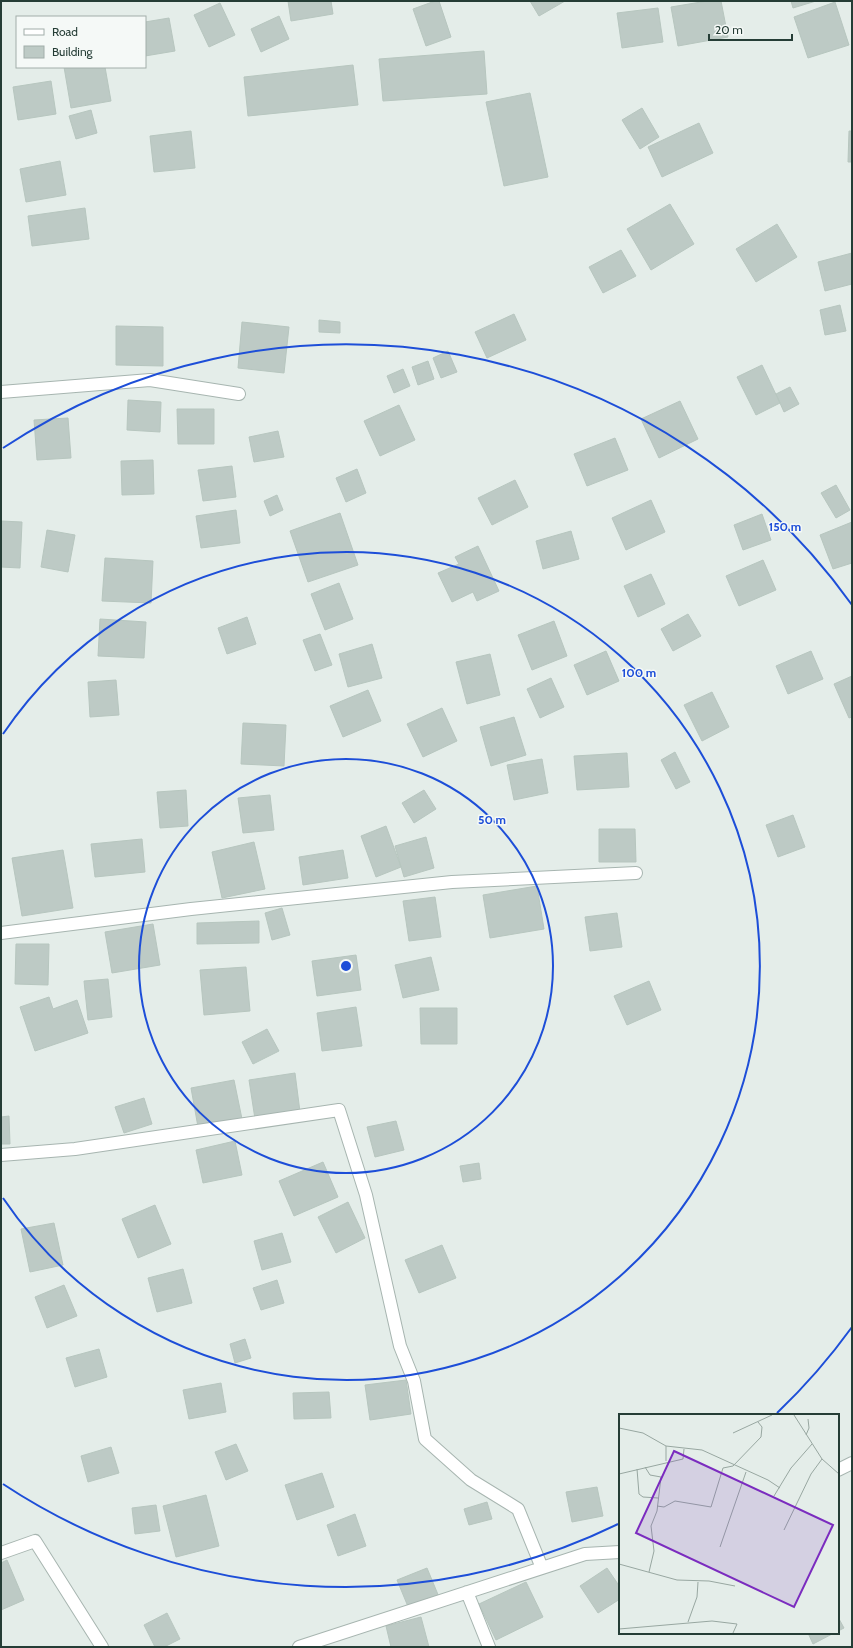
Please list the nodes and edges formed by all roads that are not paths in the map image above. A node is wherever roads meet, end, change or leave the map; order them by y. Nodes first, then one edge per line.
1 (1, 392) edge
2 (240, 394) dead end
3 (636, 873) dead end
4 (1, 933) edge
5 (1, 1155) edge
6 (852, 1463) edge
7 (839, 1470) edge
8 (619, 1552) edge
9 (1, 1554) edge
10 (542, 1568) junction
11 (467, 1592) junction
12 (102, 1647) edge
13 (300, 1647) edge
14 (489, 1647) edge

1 - 2 street
3 - 4 street
5 - 10 street
6 - 7 street
8 - 10 street
9 - 12 street
10 - 11 street
11 - 13 street
11 - 14 street

